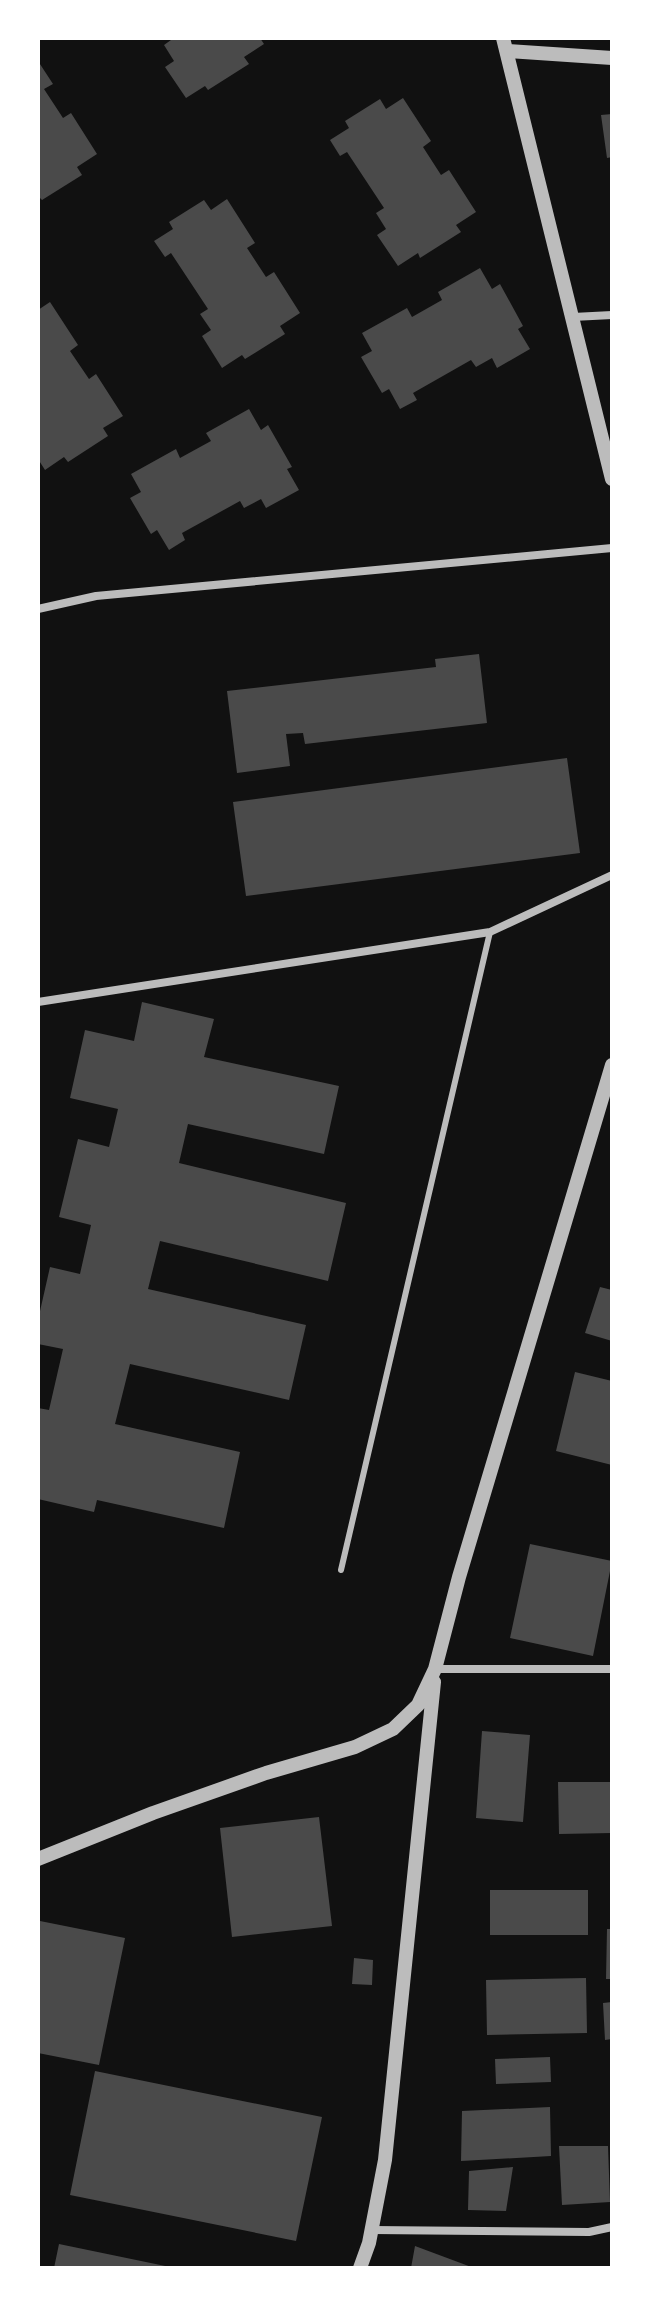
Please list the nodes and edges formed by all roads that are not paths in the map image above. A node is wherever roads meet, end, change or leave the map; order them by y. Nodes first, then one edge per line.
1 (506, 44) edge
2 (612, 58) edge
3 (612, 315) edge
4 (573, 317) junction
5 (612, 479) edge
6 (612, 548) edge
7 (38, 609) edge
8 (612, 875) edge
9 (490, 932) junction
10 (38, 1002) edge
11 (612, 1065) edge
12 (341, 1570) dead end
13 (435, 1669) junction
14 (612, 1669) edge
15 (38, 1859) edge
16 (612, 2227) edge
17 (372, 2230) junction
18 (360, 2268) edge

1 - 2 street
1 - 4 street
3 - 4 street
4 - 5 street
6 - 7 street
8 - 9 street
9 - 10 street
9 - 12 lane
11 - 13 street
13 - 14 street
13 - 15 street
13 - 17 street
16 - 17 street
17 - 18 street

